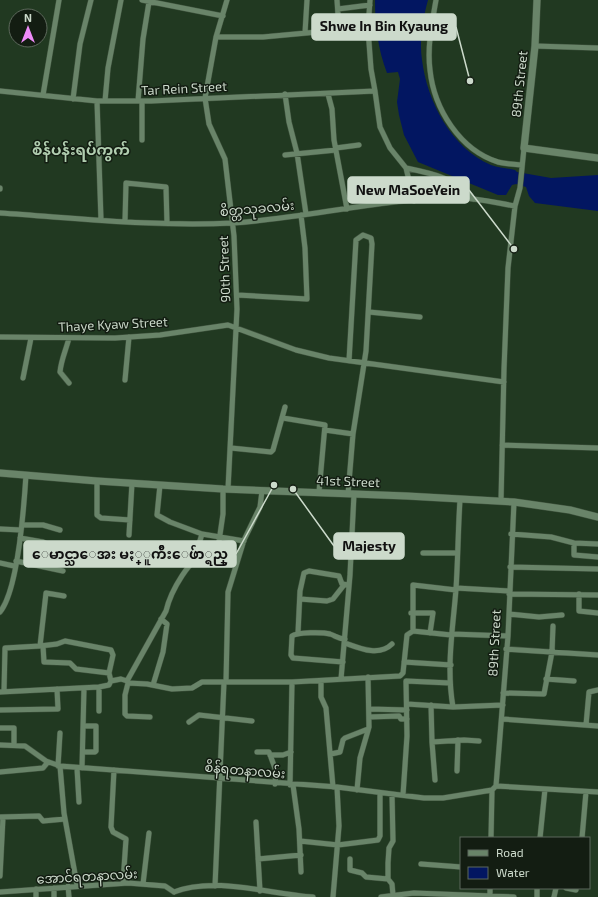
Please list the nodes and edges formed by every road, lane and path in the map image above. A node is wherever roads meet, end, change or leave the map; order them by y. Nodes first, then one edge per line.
1 (59, 0) edge
2 (91, 0) edge
3 (121, 0) edge
4 (142, 0) edge
5 (227, 0) edge
6 (307, 0) edge
7 (338, 0) edge
8 (436, 0) edge
9 (537, 0) edge
10 (149, 2) junction
11 (370, 2) edge
12 (338, 9) junction
13 (223, 16) junction
14 (305, 34) junction
15 (216, 37) junction
16 (535, 46) junction
17 (598, 48) edge
18 (0, 91) edge
19 (375, 91) junction
20 (285, 94) junction
21 (328, 94) junction
22 (43, 95) junction
23 (205, 98) junction
24 (74, 99) junction
25 (97, 101) junction
26 (105, 101) junction
27 (140, 101) junction
28 (142, 140) dead end
29 (359, 145) dead end
30 (524, 148) junction
31 (336, 149) junction
32 (297, 153) junction
33 (285, 154) dead end
34 (598, 158) edge
35 (522, 167) junction
36 (406, 168) junction
37 (472, 199) junction
38 (414, 200) junction
39 (515, 206) junction
40 (347, 209) junction
41 (0, 213) edge
42 (304, 215) junction
43 (101, 220) junction
44 (125, 221) junction
45 (233, 222) junction
46 (167, 223) junction
47 (237, 295) junction
48 (369, 312) junction
49 (420, 317) dead end
50 (236, 327) junction
51 (0, 337) edge
52 (130, 337) junction
53 (32, 338) junction
54 (69, 338) junction
55 (349, 361) junction
56 (364, 362) junction
57 (23, 378) dead end
58 (125, 380) dead end
59 (504, 382) junction
60 (69, 383) dead end
61 (285, 407) dead end
62 (283, 418) junction
63 (325, 430) junction
64 (353, 434) junction
65 (502, 445) junction
66 (231, 448) junction
67 (598, 448) edge
68 (0, 473) edge
69 (26, 475) junction
70 (97, 482) junction
71 (132, 483) junction
72 (160, 485) junction
73 (226, 489) junction
74 (262, 491) junction
75 (319, 492) junction
76 (351, 494) junction
77 (460, 500) junction
78 (501, 501) junction
79 (514, 502) junction
80 (598, 517) edge
81 (130, 520) junction
82 (0, 528) edge
83 (22, 528) junction
84 (60, 530) dead end
85 (202, 534) junction
86 (511, 534) junction
87 (129, 535) dead end
88 (220, 537) junction
89 (20, 538) junction
90 (244, 541) junction
91 (574, 543) junction
92 (598, 544) edge
93 (51, 546) dead end
94 (423, 553) dead end
95 (457, 553) junction
96 (200, 555) junction
97 (217, 555) junction
98 (598, 557) edge
99 (238, 559) junction
100 (0, 563) edge
101 (15, 564) junction
102 (510, 567) junction
103 (598, 569) edge
104 (63, 572) dead end
105 (347, 585) junction
106 (456, 589) junction
107 (509, 592) junction
108 (579, 594) junction
109 (598, 595) edge
110 (64, 596) dead end
111 (300, 599) junction
112 (0, 612) edge
113 (411, 613) junction
114 (598, 613) edge
115 (509, 614) junction
116 (562, 615) dead end
117 (161, 619) junction
118 (553, 626) dead end
119 (413, 631) junction
120 (298, 633) junction
121 (430, 633) junction
122 (451, 635) junction
123 (508, 636) junction
124 (345, 641) junction
125 (392, 644) dead end
126 (42, 646) junction
127 (506, 649) junction
128 (552, 652) junction
129 (598, 655) edge
130 (343, 662) junction
131 (404, 662) junction
132 (451, 664) junction
133 (109, 674) junction
134 (403, 674) junction
135 (368, 677) junction
136 (341, 679) junction
137 (406, 680) junction
138 (546, 680) junction
139 (111, 681) junction
140 (321, 681) junction
141 (574, 681) dead end
142 (127, 682) junction
143 (225, 682) junction
144 (292, 682) junction
145 (450, 682) junction
146 (153, 685) junction
147 (84, 688) junction
148 (99, 688) junction
149 (57, 689) junction
150 (598, 690) edge
151 (2, 692) edge
152 (503, 693) junction
153 (503, 704) junction
154 (432, 705) junction
155 (407, 707) junction
156 (453, 707) junction
157 (368, 709) junction
158 (0, 710) edge
159 (99, 711) dead end
160 (150, 717) dead end
161 (223, 717) junction
162 (368, 717) junction
163 (407, 719) junction
164 (502, 719) junction
165 (252, 721) dead end
166 (189, 722) dead end
167 (586, 725) junction
168 (84, 726) junction
169 (598, 726) edge
170 (0, 728) edge
171 (368, 729) junction
172 (60, 733) dead end
173 (458, 740) junction
174 (479, 741) dead end
175 (432, 742) junction
176 (0, 745) edge
177 (14, 745) junction
178 (83, 752) junction
179 (257, 752) dead end
180 (291, 752) junction
181 (331, 754) junction
182 (270, 755) junction
183 (48, 762) junction
184 (59, 766) junction
185 (80, 768) junction
186 (114, 770) junction
187 (457, 771) dead end
188 (0, 772) edge
189 (220, 779) junction
190 (435, 780) dead end
191 (275, 784) junction
192 (292, 785) junction
193 (335, 787) junction
194 (494, 788) junction
195 (545, 789) junction
196 (357, 790) junction
197 (586, 792) junction
198 (598, 792) edge
199 (380, 793) junction
200 (392, 794) junction
201 (404, 795) junction
202 (78, 802) dead end
203 (1, 817) edge
204 (65, 819) junction
205 (256, 822) dead end
206 (149, 832) dead end
207 (491, 837) edge
208 (540, 837) edge
209 (582, 837) edge
210 (300, 841) junction
211 (338, 845) junction
212 (301, 855) junction
213 (258, 858) junction
214 (350, 859) dead end
215 (421, 864) dead end
216 (460, 867) edge
217 (301, 872) dead end
218 (0, 876) edge
219 (388, 879) junction
220 (123, 883) junction
221 (143, 884) junction
222 (77, 885) junction
223 (68, 886) junction
224 (216, 886) junction
225 (54, 888) junction
226 (36, 889) junction
227 (576, 889) edge
228 (260, 891) junction
229 (0, 892) edge
230 (173, 895) edge
231 (394, 895) junction
232 (492, 896) edge
233 (36, 897) edge
234 (54, 897) edge
235 (68, 897) edge
236 (313, 897) edge
237 (334, 897) edge
238 (381, 897) edge
239 (514, 897) edge
240 (575, 897) edge

1 - 22 street
2 - 24 street
3 - 26 street
4 - 10 street
5 - 13 street, 90th Street
6 - 14 street
7 - 12 street
8 - 35 street
9 - 16 main road, 89th Street
10 - 13 street
10 - 27 street
11 - 12 street
11 - 19 street
12 - 14 street
13 - 15 street, 90th Street
14 - 15 street
15 - 23 street, 90th Street
16 - 17 street
16 - 30 main road, 89th Street
18 - 22 street, Tar Rein Street
19 - 21 street, Tar Rein Street
19 - 36 street
20 - 21 street, Tar Rein Street
20 - 23 street, Tar Rein Street
20 - 32 street
21 - 31 street
22 - 24 street, Tar Rein Street
23 - 27 street, Tar Rein Street
23 - 45 street, 90th Street
24 - 25 street, Tar Rein Street
25 - 26 street, Tar Rein Street
25 - 43 street
26 - 27 street, Tar Rein Street
27 - 28 street
29 - 31 street
30 - 34 main road
30 - 35 street, 89th Street
31 - 32 street
31 - 40 street
32 - 33 street
32 - 42 street
35 - 39 street, 89th Street
36 - 37 street
36 - 38 street
37 - 38 street, စိတ္တသုခလမ်း
37 - 39 street, စိတ္တသုခလမ်း
38 - 40 street, စိတ္တသုခလမ်း
39 - 59 street, 89th Street
40 - 42 street, စိတ္တသုခလမ်း
41 - 43 street, စိတ္တသုခလမ်း
42 - 45 street, စိတ္တသုခလမ်း
42 - 47 street
43 - 44 street, စိတ္တသုခလမ်း
44 - 46 street, စိတ္တသုခလမ်း
44 - 46 street
45 - 46 street, စိတ္တသုခလမ်း
45 - 47 street, 90th Street
47 - 50 street, 90th Street
48 - 49 street
48 - 55 street
48 - 56 street
50 - 52 street, Thaye Kyaw Street
50 - 55 street, Thaye Kyaw Street
50 - 66 street, 90th Street
51 - 53 street, Thaye Kyaw Street
52 - 54 street, Thaye Kyaw Street
52 - 58 street
53 - 54 street, Thaye Kyaw Street
53 - 57 street
54 - 60 street
55 - 56 street, Thaye Kyaw Street
56 - 59 street, Thaye Kyaw Street
56 - 64 street
59 - 65 street, 89th Street
61 - 62 street
62 - 63 street
62 - 66 street
63 - 64 street
63 - 75 street
64 - 76 street
65 - 67 street
65 - 78 street, 89th Street
66 - 73 street, 90th Street
68 - 69 main road, 41st Street
69 - 70 main road, 41st Street
69 - 83 street
70 - 71 main road, 41st Street
70 - 81 street
71 - 72 main road, 41st Street
71 - 81 street
72 - 73 main road, 41st Street
72 - 85 street
73 - 74 main road, 41st Street
73 - 88 street, 90th Street
74 - 75 main road, 41st Street
74 - 90 street
75 - 76 main road, 41st Street
76 - 77 main road, 41st Street
76 - 105 street
77 - 78 main road, 41st Street
77 - 95 street
78 - 79 main road, 41st Street
79 - 80 main road, 41st Street
79 - 86 street, 89th Street
81 - 87 street
82 - 83 street
83 - 84 street
83 - 89 street
85 - 88 street
85 - 96 street
86 - 91 street
86 - 102 street, 89th Street
88 - 90 street
88 - 97 street, 90th Street
89 - 93 street
89 - 101 street
90 - 99 street
91 - 92 street
91 - 98 street
94 - 95 street
95 - 106 street
96 - 97 street
96 - 117 street
97 - 99 street
99 - 143 street
100 - 101 street
101 - 104 street
101 - 112 street
102 - 103 street
102 - 107 street, 89th Street
105 - 111 street
105 - 111 street
105 - 124 street
106 - 107 street
106 - 113 street
106 - 122 street
107 - 108 street
107 - 115 street, 89th Street
108 - 109 street
108 - 114 street
110 - 126 street
111 - 120 street
113 - 119 street
113 - 121 street
115 - 116 street
115 - 123 street, 89th Street
117 - 142 street
117 - 146 street
118 - 128 street
119 - 121 street
119 - 131 street
120 - 124 street
120 - 130 street
121 - 122 street
122 - 123 street
122 - 132 street
123 - 127 street, 89th Street
124 - 125 street
124 - 130 street
126 - 133 street
126 - 133 street
126 - 151 street
127 - 128 street
127 - 152 street, 89th Street
128 - 129 street
128 - 138 street
130 - 136 street
131 - 132 street
131 - 134 street
132 - 145 street
133 - 139 street
134 - 135 street
134 - 137 street
135 - 136 street
135 - 157 street
136 - 140 street
137 - 145 street
137 - 155 street
138 - 141 street
138 - 152 street
139 - 142 street
139 - 148 street
140 - 144 street
140 - 181 street
142 - 146 street
142 - 160 street
143 - 144 street
143 - 146 street
143 - 161 street
144 - 180 street
145 - 156 street
147 - 148 street
147 - 149 street
147 - 168 street
148 - 159 street
149 - 151 street
149 - 158 street
150 - 167 street
152 - 153 street, 89th Street
153 - 156 street
153 - 164 street, 89th Street
154 - 155 street
154 - 156 street
154 - 175 street
155 - 157 street
155 - 163 street
157 - 162 street
161 - 165 street
161 - 166 street
161 - 189 street
162 - 163 street
162 - 171 street
163 - 201 street
164 - 167 street
164 - 194 street, 89th Street
167 - 169 street
168 - 178 street
168 - 178 street
170 - 177 street
171 - 181 street
171 - 196 street
172 - 184 street
173 - 174 street
173 - 175 street
173 - 187 street
175 - 190 street
176 - 177 street, စိန်ရတနာလမ်း
177 - 183 street, စိန်ရတနာလမ်း
178 - 185 street
179 - 182 street
180 - 182 street
180 - 192 street
181 - 193 street
182 - 191 street
183 - 184 street, စိန်ရတနာလမ်း
183 - 188 street
184 - 185 street, စိန်ရတနာလမ်း
184 - 204 street
185 - 186 street, စိန်ရတနာလမ်း
185 - 202 street
186 - 189 street, စိန်ရတနာလမ်း
186 - 220 street
189 - 191 street, စိန်ရတနာလမ်း
189 - 224 street
191 - 192 street, စိန်ရတနာလမ်း
192 - 193 street, စိန်ရတနာလမ်း
192 - 210 street
193 - 196 street, စိန်ရတနာလမ်း
193 - 211 street
194 - 195 street, စိန်ရတနာလမ်း
194 - 201 street, စိန်ရတနာလမ်း
194 - 207 street, 89th Street
195 - 197 street, စိန်ရတနာလမ်း
195 - 208 street
196 - 199 street, စိန်ရတနာလမ်း
197 - 198 street, စိန်ရတနာလမ်း
197 - 209 street
199 - 200 street, စိန်ရတနာလမ်း
199 - 211 street
200 - 201 street, စိန်ရတနာလမ်း
200 - 219 street
203 - 204 street
203 - 218 street
204 - 222 street
205 - 213 street
206 - 221 street
210 - 211 street
210 - 212 street
211 - 237 street
212 - 213 street
212 - 217 street
213 - 228 street
214 - 219 street
215 - 216 street
219 - 231 street
220 - 221 street, အောင်ရတနာလမ်း
220 - 222 street, အောင်ရတနာလမ်း
221 - 230 street, အောင်ရတနာလမ်း
222 - 223 street, အောင်ရတနာလမ်း
223 - 225 street, အောင်ရတနာလမ်း
223 - 235 street
224 - 228 street
224 - 230 street
225 - 226 street, အောင်ရတနာလမ်း
225 - 234 street
226 - 229 street, အောင်ရတနာလမ်း
226 - 233 street
227 - 240 street
228 - 236 street
231 - 232 street
231 - 238 street
232 - 239 street

